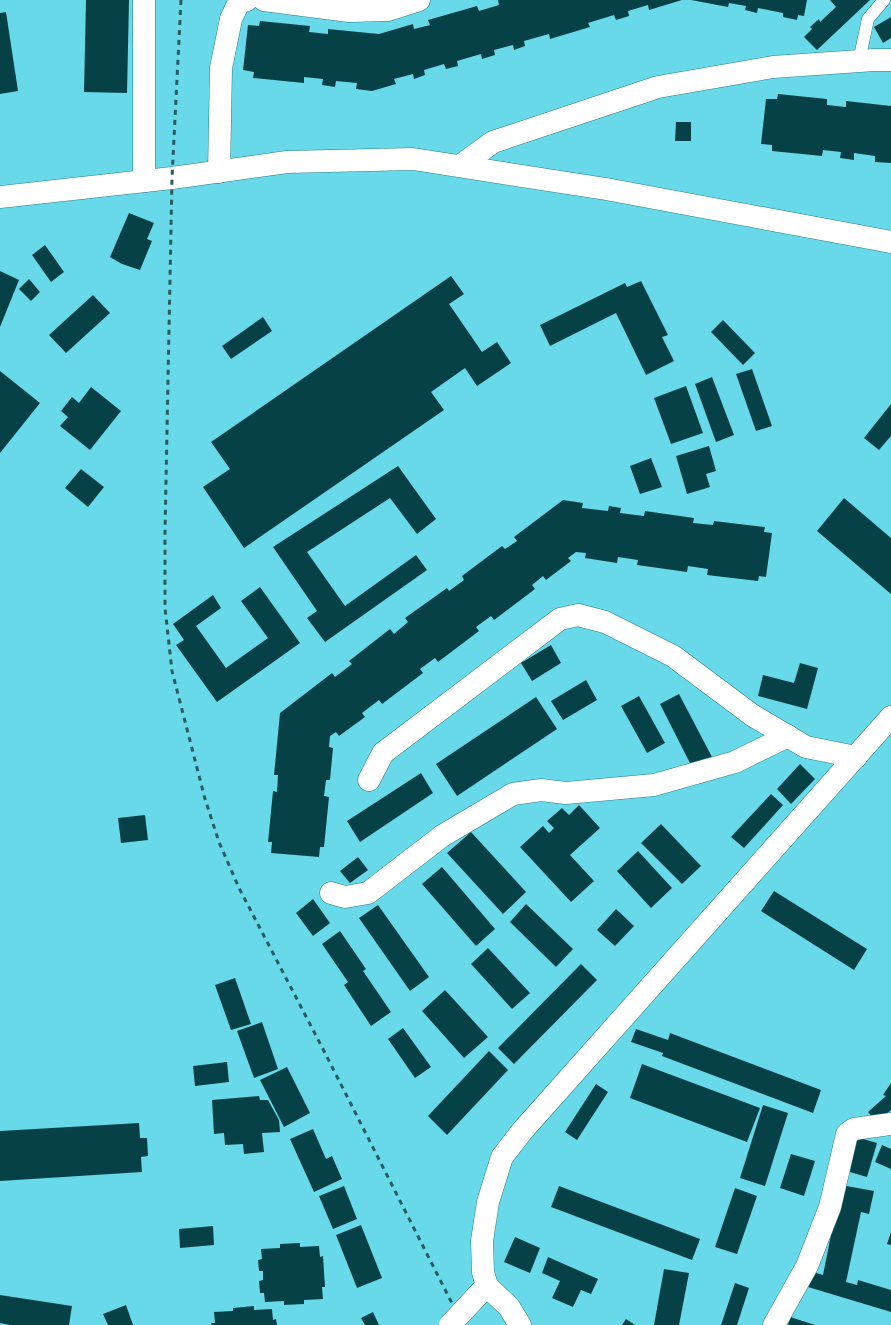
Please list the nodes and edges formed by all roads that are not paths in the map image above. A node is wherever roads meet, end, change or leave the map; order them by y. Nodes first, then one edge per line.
1 (144, 0) edge
2 (264, 0) edge
3 (419, 0) edge
4 (884, 0) edge
5 (242, 1) edge
6 (891, 60) edge
7 (859, 61) junction
8 (460, 166) junction
9 (219, 172) junction
10 (144, 181) junction
11 (0, 197) edge
12 (891, 242) edge
13 (891, 717) edge
14 (788, 736) junction
15 (856, 757) junction
16 (369, 780) dead end
17 (331, 893) dead end
18 (891, 1124) edge
19 (482, 1291) junction
20 (450, 1325) edge
21 (520, 1325) edge
22 (774, 1325) edge

1 - 10 street
2 - 3 street
4 - 7 lane
5 - 9 street
6 - 7 street
7 - 8 street
8 - 9 street
8 - 12 street
9 - 10 street
10 - 11 street
13 - 15 street
14 - 15 street
14 - 16 street
14 - 17 street
15 - 19 street
18 - 22 street
19 - 20 street, bridge
19 - 21 street

